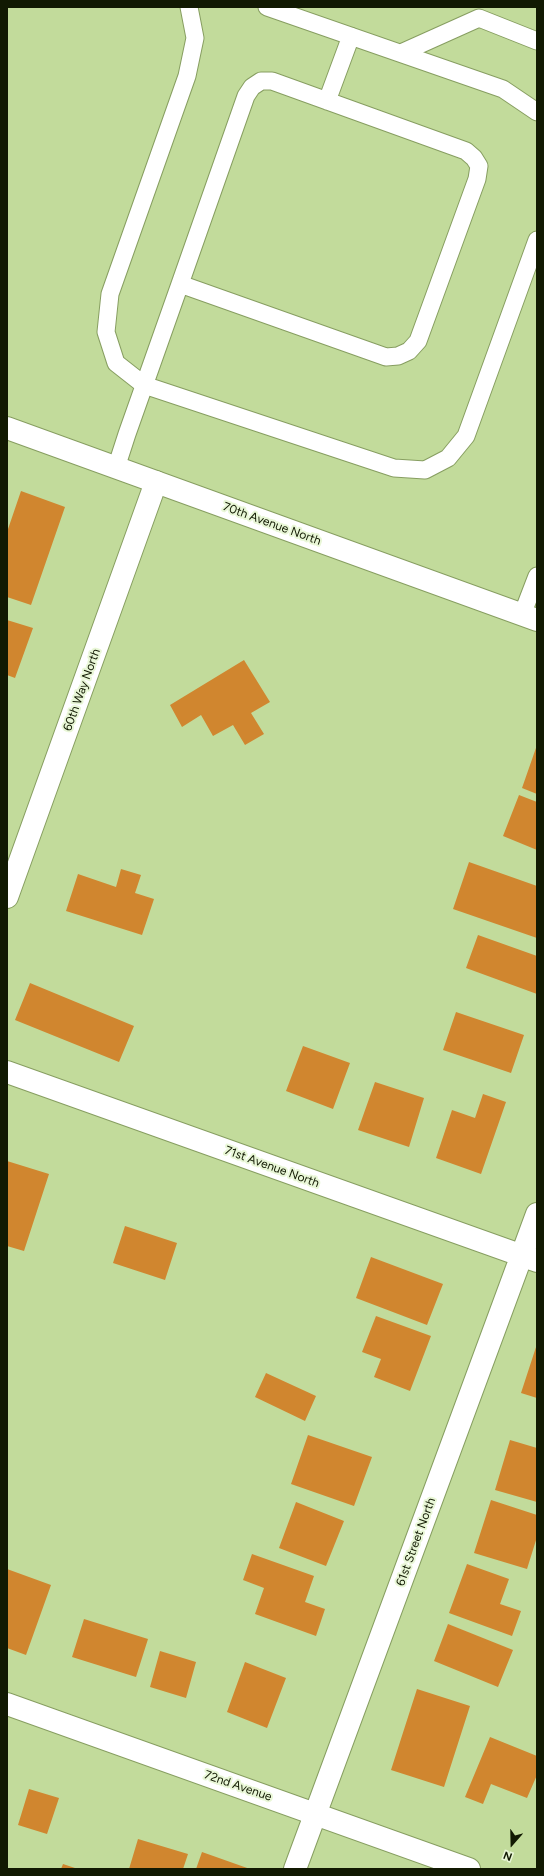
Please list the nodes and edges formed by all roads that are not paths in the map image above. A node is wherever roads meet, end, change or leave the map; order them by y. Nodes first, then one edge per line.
1 (189, 7) edge
2 (267, 7) edge
3 (351, 36) junction
4 (537, 41) edge
5 (401, 53) junction
6 (327, 101) junction
7 (537, 112) edge
8 (537, 240) edge
9 (180, 284) junction
10 (144, 385) junction
11 (7, 428) edge
12 (116, 468) junction
13 (156, 482) junction
14 (537, 576) edge
15 (530, 618) edge
16 (7, 897) edge
17 (7, 1072) edge
18 (537, 1214) edge
19 (530, 1258) edge
20 (7, 1704) edge
21 (316, 1813) junction
22 (295, 1869) edge
23 (469, 1869) edge

1 - 10 lane
2 - 3 lane
3 - 5 lane
3 - 6 lane
4 - 5 lane
5 - 7 lane
6 - 9 lane
6 - 9 lane
8 - 10 lane
9 - 10 lane
10 - 12 lane
11 - 12 street, 70th Avenue North
12 - 13 street, 70th Avenue North
13 - 15 street, 70th Avenue North
13 - 16 street, 60th Way North
14 - 15 lane
17 - 19 street, 71st Avenue North
18 - 19 street, 61st Street North
19 - 21 street, 61st Street North
20 - 21 street, 72nd Avenue
21 - 22 street, 61st Street North
21 - 23 street, 72nd Avenue

